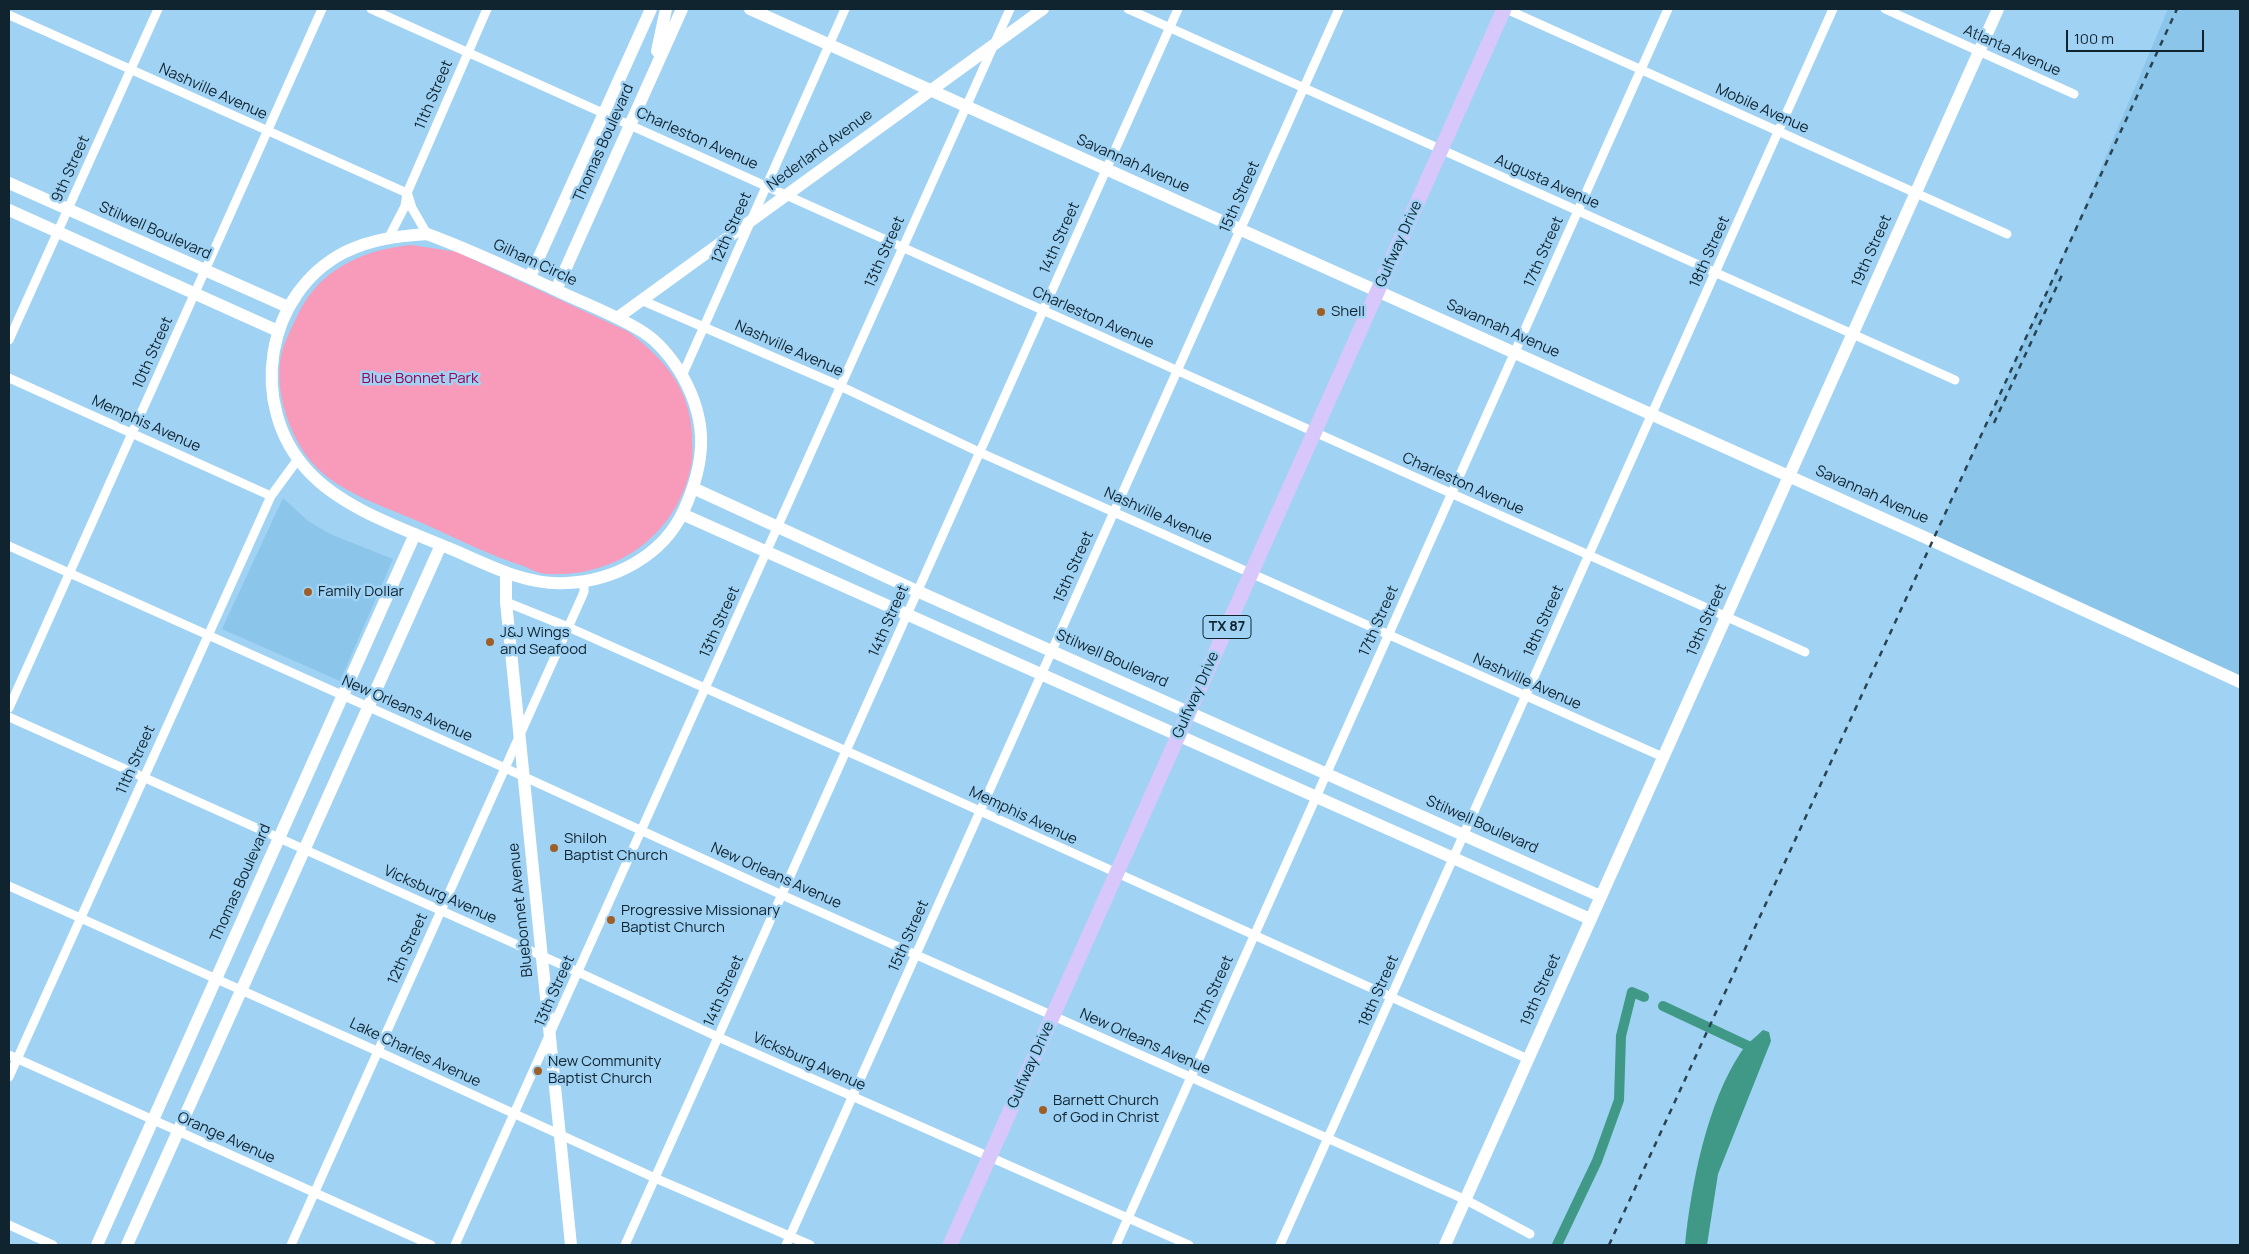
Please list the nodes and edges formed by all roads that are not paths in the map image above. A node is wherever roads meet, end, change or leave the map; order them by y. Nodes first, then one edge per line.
1 (158, 9) edge
2 (322, 9) edge
3 (371, 9) edge
4 (487, 9) edge
5 (650, 9) edge
6 (666, 9) edge
7 (682, 9) edge
8 (750, 9) edge
9 (845, 9) edge
10 (1010, 9) edge
11 (1043, 9) edge
12 (1128, 9) edge
13 (1178, 9) edge
14 (1339, 9) edge
15 (1505, 9) edge
16 (1668, 9) edge
17 (1834, 9) edge
18 (1885, 9) edge
19 (1998, 9) edge
20 (9, 16) edge
21 (1170, 29) junction
22 (829, 44) junction
23 (994, 45) junction
24 (468, 51) junction
25 (1979, 52) junction
26 (655, 68) junction
27 (130, 70) junction
28 (1641, 70) junction
29 (1304, 88) junction
30 (930, 90) junction
31 (2074, 94) dead end
32 (966, 106) junction
33 (604, 113) junction
34 (630, 124) junction
35 (1778, 131) junction
36 (267, 132) junction
37 (1441, 149) junction
38 (1106, 170) junction
39 (9, 183) edge
40 (766, 184) junction
41 (407, 193) junction
42 (1916, 193) junction
43 (788, 195) junction
44 (9, 210) edge
45 (68, 210) junction
46 (1578, 211) junction
47 (752, 221) junction
48 (1240, 229) junction
49 (58, 232) junction
50 (427, 234) junction
51 (2007, 234) dead end
52 (389, 237) junction
53 (902, 246) junction
54 (204, 271) junction
55 (1715, 273) junction
56 (530, 277) junction
57 (556, 290) junction
58 (1378, 290) junction
59 (194, 294) junction
60 (641, 300) junction
61 (288, 307) junction
62 (1042, 311) junction
63 (617, 318) junction
64 (703, 326) junction
65 (278, 331) junction
66 (1853, 334) junction
67 (9, 340) edge
68 (1514, 352) junction
69 (1177, 370) junction
70 (682, 376) junction
71 (9, 378) edge
72 (1955, 380) dead end
73 (840, 386) junction
74 (1652, 414) junction
75 (1314, 432) junction
76 (132, 434) junction
77 (979, 452) junction
78 (298, 459) junction
79 (1790, 476) junction
80 (693, 488) junction
81 (1451, 493) junction
82 (271, 496) junction
83 (1114, 511) junction
84 (682, 514) junction
85 (777, 527) junction
86 (414, 534) junction
87 (441, 545) junction
88 (9, 546) edge
89 (767, 551) junction
90 (1589, 555) junction
91 (506, 572) junction
92 (1251, 572) junction
93 (69, 573) junction
94 (584, 581) junction
95 (917, 592) junction
96 (506, 602) junction
97 (907, 615) junction
98 (1726, 616) junction
99 (568, 627) junction
100 (1388, 634) junction
101 (208, 635) junction
102 (1052, 650) junction
103 (1805, 652) dead end
104 (1042, 673) junction
105 (2240, 682) edge
106 (705, 689) junction
107 (342, 696) junction
108 (1525, 696) junction
109 (9, 708) edge
110 (368, 708) junction
111 (1189, 712) junction
112 (9, 717) edge
113 (1178, 735) junction
114 (519, 736) junction
115 (846, 752) junction
116 (1663, 757) junction
117 (505, 768) junction
118 (1326, 773) junction
119 (523, 777) junction
120 (144, 778) junction
121 (1316, 796) junction
122 (980, 812) junction
123 (642, 830) junction
124 (1464, 834) junction
125 (279, 838) junction
126 (305, 850) junction
127 (1454, 858) junction
128 (1116, 874) junction
129 (9, 886) edge
130 (782, 895) junction
131 (1600, 896) junction
132 (441, 910) junction
133 (80, 918) junction
134 (1590, 919) junction
135 (1254, 936) junction
136 (916, 954) junction
137 (542, 956) junction
138 (578, 972) junction
139 (216, 979) junction
140 (242, 990) junction
141 (1392, 997) junction
142 (1053, 1016) junction
143 (550, 1035) junction
144 (718, 1037) junction
145 (377, 1050) junction
146 (13, 1057) edge
147 (1528, 1059) junction
148 (9, 1077) edge
149 (1191, 1077) junction
150 (853, 1096) junction
151 (515, 1113) junction
152 (152, 1120) junction
153 (178, 1132) junction
154 (560, 1134) junction
155 (1328, 1138) junction
156 (990, 1157) junction
157 (655, 1178) junction
158 (314, 1192) junction
159 (1466, 1200) junction
160 (1128, 1218) junction
161 (9, 1225) edge
162 (1530, 1234) dead end
163 (788, 1241) edge
164 (53, 1245) edge
165 (96, 1245) edge
166 (127, 1245) edge
167 (291, 1245) edge
168 (431, 1245) edge
169 (455, 1245) edge
170 (571, 1245) edge
171 (625, 1245) edge
172 (810, 1245) edge
173 (950, 1245) edge
174 (1116, 1245) edge
175 (1189, 1245) edge
176 (1280, 1245) edge
177 (1445, 1245) edge

1 - 27 street, 9th Street
2 - 36 street, 10th Street
3 - 24 street, Charleston Avenue
4 - 24 street, 11th Street
5 - 33 street, Thomas Boulevard
6 - 26 street
7 - 26 street, Thomas Boulevard
8 - 22 street, Savannah Avenue
9 - 22 street, 12th Street
10 - 23 street, 13th Street
11 - 23 street, Nederland Avenue
12 - 21 street, Augusta Avenue
13 - 21 street, 14th Street
14 - 29 street, 15th Street
15 - 28 street, Mobile Avenue
15 - 37 main road, Gulfway Drive / TX 87
16 - 28 street, 17th Street
17 - 35 street, 18th Street
18 - 25 street, Atlanta Avenue
19 - 25 street, 19th Street
20 - 27 street, Nashville Avenue
21 - 29 street, Augusta Avenue
21 - 38 street, 14th Street
22 - 30 street, Savannah Avenue
22 - 40 street, 12th Street
23 - 30 street, Nederland Avenue
23 - 32 street, 13th Street
24 - 33 street, Charleston Avenue
24 - 41 street, 11th Street
25 - 31 street, Atlanta Avenue
25 - 42 street, 19th Street
26 - 34 street, Thomas Boulevard
27 - 36 street, Nashville Avenue
27 - 45 street, 9th Street
28 - 35 street, Mobile Avenue
28 - 46 street, 17th Street
29 - 37 street, Augusta Avenue
29 - 48 street, 15th Street
30 - 32 street, Savannah Avenue
30 - 43 street, Nederland Avenue
32 - 38 street, Savannah Avenue
32 - 53 street, 13th Street
33 - 34 street, Charleston Avenue
33 - 56 street, Thomas Boulevard
34 - 40 street, Charleston Avenue
34 - 57 street, Thomas Boulevard
35 - 42 street, Mobile Avenue
35 - 55 street, 18th Street
36 - 41 street, Nashville Avenue
36 - 54 street, 10th Street
37 - 46 street, Augusta Avenue
37 - 58 main road, Gulfway Drive / TX 87
38 - 48 street, Savannah Avenue
38 - 62 street, 14th Street
39 - 45 street, Stilwell Boulevard
40 - 43 street, Charleston Avenue
40 - 47 street, 12th Street
41 - 50 street
41 - 52 street, 11th Street
42 - 51 street, Mobile Avenue
42 - 66 street, 19th Street
43 - 47 street, Nederland Avenue
43 - 53 street, Charleston Avenue
44 - 49 street
45 - 49 street, 9th Street
45 - 54 street, Stilwell Boulevard
46 - 55 street, Augusta Avenue
46 - 68 street, 17th Street
47 - 60 street, Nederland Avenue
47 - 64 street, 12th Street
48 - 58 street, Savannah Avenue
48 - 69 street, 15th Street
49 - 59 street
49 - 67 street, 9th Street
50 - 52 street, Gilham Circle
50 - 56 street, Gilham Circle
52 - 61 street, Gilham Circle
53 - 62 street, Charleston Avenue
53 - 73 street, 13th Street
54 - 59 street, 10th Street
54 - 61 street, Stilwell Boulevard
55 - 66 street, Augusta Avenue
55 - 74 street, 18th Street
56 - 57 street, Gilham Circle
57 - 63 street, Gilham Circle
58 - 68 street, Savannah Avenue
58 - 75 main road, Gulfway Drive / TX 87
59 - 65 street
59 - 76 street, 10th Street
60 - 63 street, Nederland Avenue
60 - 64 street, Nashville Avenue
61 - 65 street, Gilham Circle
62 - 69 street, Charleston Avenue
62 - 77 street, 14th Street
63 - 70 street, Gilham Circle
64 - 70 street, 12th Street
64 - 73 street, Nashville Avenue
65 - 78 street, Gilham Circle
66 - 72 street, Augusta Avenue
66 - 79 street, 19th Street
68 - 74 street, Savannah Avenue
68 - 81 street, 17th Street
69 - 75 street, Charleston Avenue
69 - 83 street, 15th Street
70 - 80 street, Gilham Circle
71 - 76 street, Memphis Avenue
73 - 77 street, Nashville Avenue
73 - 85 street, 13th Street
74 - 79 street, Savannah Avenue
74 - 90 street, 18th Street
75 - 81 street, Charleston Avenue
75 - 92 main road, Gulfway Drive / TX 87
76 - 82 street, Memphis Avenue
76 - 93 street, 10th Street
77 - 83 street, Nashville Avenue
77 - 95 street, 14th Street
78 - 82 street, 11th Street
78 - 86 street, Gilham Circle
79 - 98 street, 19th Street
79 - 105 street, Savannah Avenue
80 - 84 street, Gilham Circle
80 - 85 street, Stilwell Boulevard
81 - 90 street, Charleston Avenue
81 - 100 street, 17th Street
82 - 101 street, 11th Street
83 - 92 street, Nashville Avenue
83 - 102 street, 15th Street
84 - 89 street
84 - 94 street, Gilham Circle
85 - 89 street, 13th Street
85 - 95 street, Stilwell Boulevard
86 - 87 street, Gilham Circle
86 - 107 street, Thomas Boulevard
87 - 91 street, Gilham Circle
87 - 110 street
88 - 93 street, New Orleans Avenue
89 - 97 street
89 - 106 street, 13th Street
90 - 98 street, Charleston Avenue
90 - 108 street, 18th Street
91 - 94 street, Gilham Circle
91 - 96 street, Bluebonnet Avenue
92 - 100 street, Nashville Avenue
92 - 111 main road, Gulfway Drive / TX 87
93 - 101 street, New Orleans Avenue
93 - 109 street, 10th Street
94 - 99 street, 12th Street
95 - 97 street, 14th Street
95 - 102 street, Stilwell Boulevard
96 - 99 street, Memphis Avenue
96 - 114 street, Bluebonnet Avenue
97 - 104 street
97 - 115 street, 14th Street
98 - 103 street, Charleston Avenue
98 - 116 street, 19th Street
99 - 106 street, Memphis Avenue
99 - 114 street, 12th Street
100 - 108 street, Nashville Avenue
100 - 118 street, 17th Street
101 - 107 street, New Orleans Avenue
101 - 120 street, 11th Street
102 - 104 street, 15th Street
102 - 111 street, Stilwell Boulevard
104 - 113 street
104 - 122 street, 15th Street
106 - 115 street, Memphis Avenue
106 - 123 street, 13th Street
107 - 110 street, New Orleans Avenue
107 - 125 street, Thomas Boulevard
108 - 116 street, Nashville Avenue
108 - 124 street, 18th Street
110 - 117 street, New Orleans Avenue
110 - 126 street
111 - 113 main road, Gulfway Drive / TX 87
111 - 118 street, Stilwell Boulevard
112 - 120 street, Vicksburg Avenue
113 - 121 street
113 - 128 main road, Gulfway Drive / TX 87
114 - 117 street, 12th Street
114 - 119 street, Bluebonnet Avenue
115 - 122 street, Memphis Avenue
115 - 130 street, 14th Street
116 - 131 street, 19th Street
117 - 119 street, New Orleans Avenue
117 - 132 street, 12th Street
118 - 121 street, 17th Street
118 - 124 street, Stilwell Boulevard
119 - 123 street, New Orleans Avenue
119 - 137 street, Bluebonnet Avenue
120 - 125 street, Vicksburg Avenue
120 - 133 street, 11th Street
121 - 127 street
121 - 135 street, 17th Street
122 - 128 street, Memphis Avenue
122 - 136 street, 15th Street
123 - 130 street, New Orleans Avenue
123 - 138 street, 13th Street
124 - 127 street, 18th Street
124 - 131 street, Stilwell Boulevard
125 - 126 street, Vicksburg Avenue
125 - 139 street, Thomas Boulevard
126 - 132 street, Vicksburg Avenue
126 - 140 street
127 - 134 street
127 - 141 street, 18th Street
128 - 135 street, Memphis Avenue
128 - 142 main road, Gulfway Drive / TX 87
129 - 133 street, Lake Charles Avenue
130 - 136 street, New Orleans Avenue
130 - 144 street, 14th Street
131 - 134 street, 19th Street
132 - 137 street, Vicksburg Avenue
132 - 145 street, 12th Street
133 - 139 street, Lake Charles Avenue
133 - 146 street, 11th Street
134 - 147 street, 19th Street
135 - 141 street, Memphis Avenue
135 - 149 street, 17th Street
136 - 142 street, New Orleans Avenue
136 - 150 street, 15th Street
137 - 138 street, Vicksburg Avenue
137 - 143 street, Bluebonnet Avenue
138 - 143 street, 13th Street
138 - 144 street, Vicksburg Avenue
139 - 140 street, Lake Charles Avenue
139 - 152 street, Thomas Boulevard
140 - 145 street, Lake Charles Avenue
140 - 153 street
141 - 147 street, Memphis Avenue
141 - 155 street, 18th Street
142 - 149 street, New Orleans Avenue
142 - 156 main road, Gulfway Drive / TX 87
143 - 151 street, 13th Street
143 - 154 street, Bluebonnet Avenue
144 - 150 street, Vicksburg Avenue
144 - 157 street, 14th Street
145 - 151 street, Lake Charles Avenue
145 - 158 street, 12th Street
146 - 148 street, 11th Street
146 - 152 street, Orange Avenue
147 - 159 street, 19th Street
149 - 155 street, New Orleans Avenue
149 - 160 street, 17th Street
150 - 156 street, Vicksburg Avenue
150 - 163 street, 15th Street
151 - 154 street, Lake Charles Avenue
151 - 169 street, 13th Street
152 - 153 street, Orange Avenue
152 - 165 street, Thomas Boulevard
153 - 158 street, Orange Avenue
153 - 166 street
154 - 157 street, Lake Charles Avenue
154 - 170 street, Bluebonnet Avenue
155 - 159 street, New Orleans Avenue
155 - 176 street, 18th Street
156 - 160 street, Vicksburg Avenue
156 - 173 main road, Gulfway Drive / TX 87
157 - 163 street, Lake Charles Avenue
157 - 171 street, 14th Street
158 - 167 street, 12th Street
158 - 168 street, Orange Avenue
159 - 162 street, New Orleans Avenue
159 - 177 street, 19th Street
160 - 174 street, 17th Street
160 - 175 street, Vicksburg Avenue
161 - 164 street
163 - 172 street, Lake Charles Avenue

